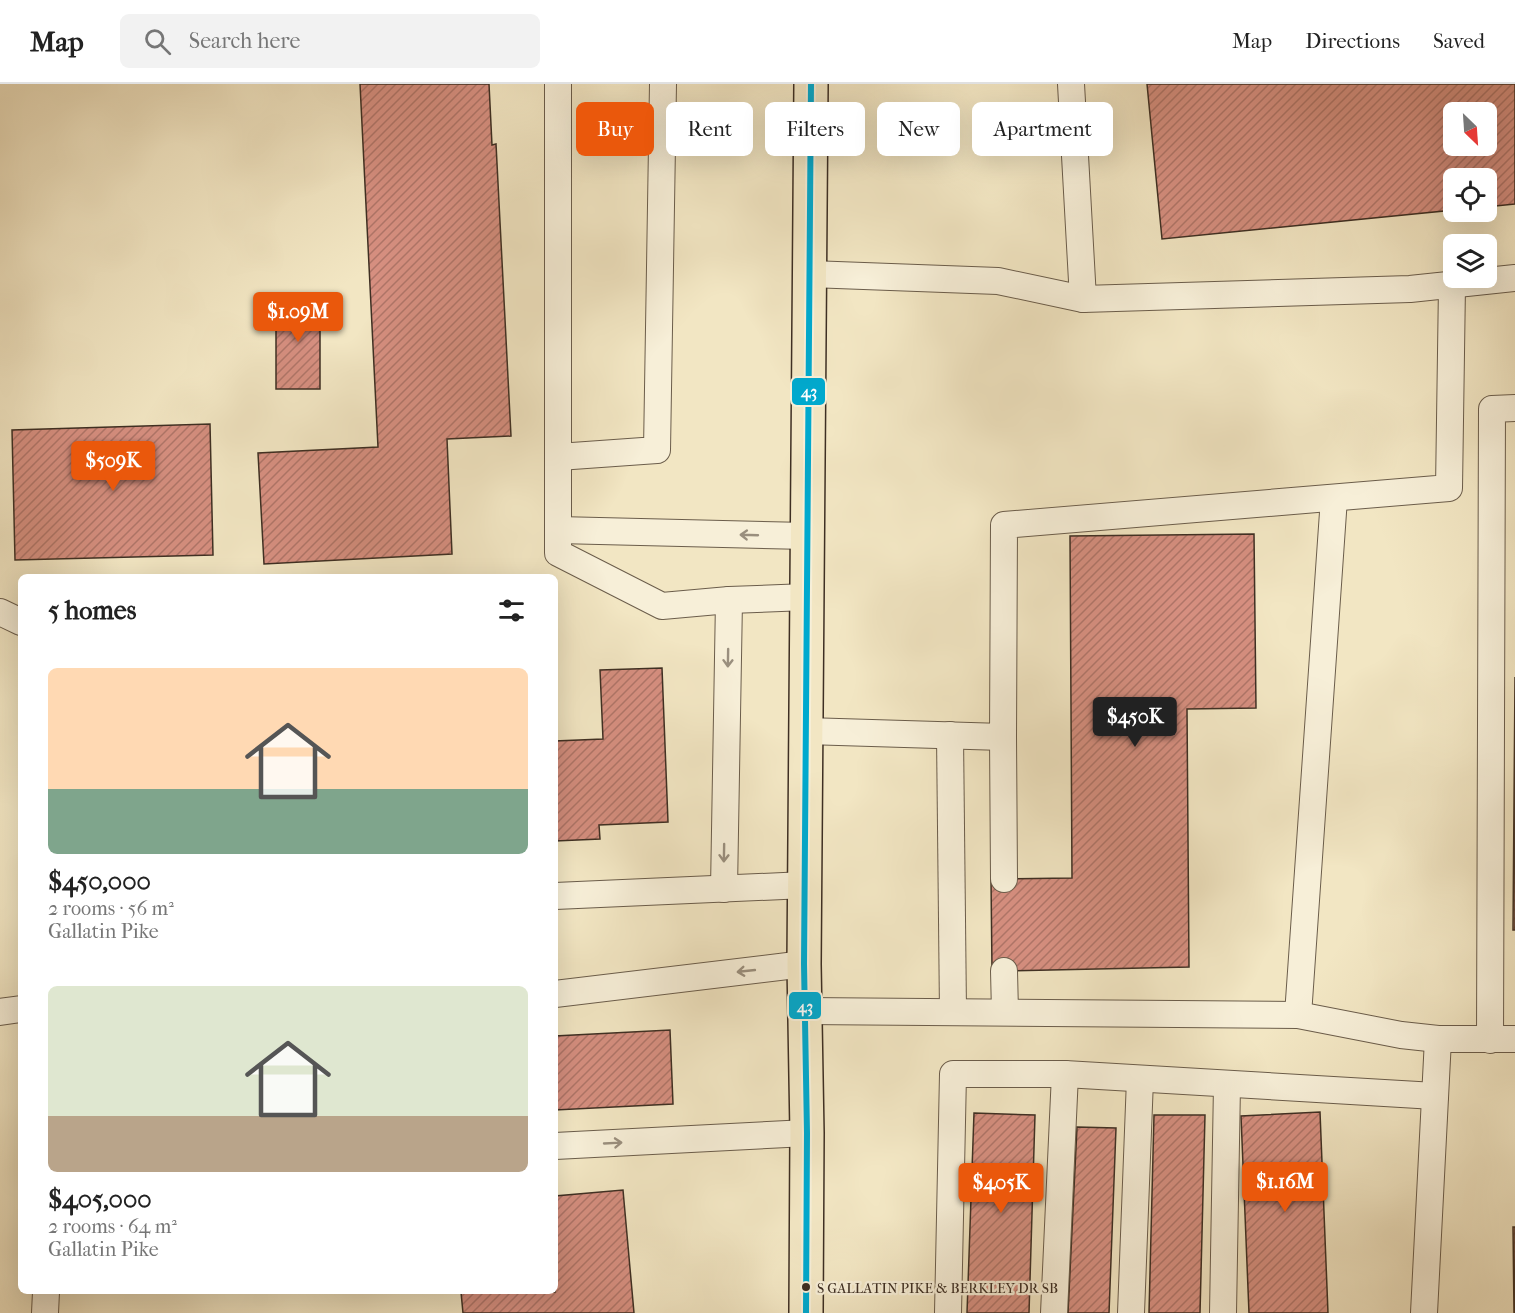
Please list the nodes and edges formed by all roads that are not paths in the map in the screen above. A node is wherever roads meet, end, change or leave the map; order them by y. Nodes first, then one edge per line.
1 (558, 84) edge
2 (663, 84) edge
3 (811, 84) edge
4 (1071, 84) edge
5 (810, 274) junction
6 (1515, 278) edge
7 (1497, 280) edge
8 (1443, 286) edge
9 (1452, 288) edge
10 (1083, 299) junction
11 (1515, 408) edge
12 (558, 457) junction
13 (1334, 498) junction
14 (558, 530) junction
15 (807, 536) junction
16 (807, 597) junction
17 (729, 600) junction
18 (0, 612) edge
19 (18, 621) edge
20 (1503, 621) edge
21 (806, 731) junction
22 (950, 735) junction
23 (1004, 736) junction
24 (1004, 879) dead end
25 (805, 885) junction
26 (724, 889) junction
27 (558, 896) edge
28 (804, 964) junction
29 (1004, 971) dead end
30 (558, 994) edge
31 (18, 1010) edge
32 (805, 1011) junction
33 (0, 1012) edge
34 (953, 1012) junction
35 (1005, 1012) junction
36 (1298, 1015) junction
37 (1515, 1039) edge
38 (1438, 1040) junction
39 (1490, 1040) junction
40 (1065, 1074) junction
41 (1140, 1079) junction
42 (1227, 1085) junction
43 (1435, 1096) junction
44 (807, 1133) junction
45 (558, 1146) edge
46 (46, 1294) edge
47 (45, 1313) edge
48 (806, 1313) edge
49 (948, 1313) edge
50 (1054, 1313) edge
51 (1131, 1313) edge
52 (1223, 1313) edge
53 (1424, 1313) edge

1 - 12 lane
2 - 12 lane
3 - 5 main road
4 - 10 lane
5 - 10 lane
5 - 15 main road
6 - 7 lane
8 - 10 lane
9 - 13 lane
11 - 20 lane
12 - 14 lane
13 - 23 lane
13 - 36 lane
15 -> 14 lane
14 - 17 lane
15 - 16 main road
16 - 17 lane
16 - 21 main road
17 -> 26 lane
18 - 19 lane
20 - 39 lane
21 - 22 lane
21 - 25 main road
22 - 23 lane
22 - 34 lane
23 - 24 lane
25 - 26 lane
25 - 28 main road
26 - 27 lane
28 -> 30 lane
28 - 32 main road
29 - 35 lane
31 - 33 lane
32 - 34 lane
32 - 44 main road
34 - 35 lane
35 - 36 lane
36 - 38 lane
37 - 39 lane
38 - 39 lane
38 - 43 lane
40 - 41 lane
40 - 49 lane
40 - 50 lane
41 - 42 lane
41 - 51 lane
42 - 43 lane
42 - 52 lane
43 - 53 lane
45 -> 44 lane
44 - 48 main road
46 - 47 lane

